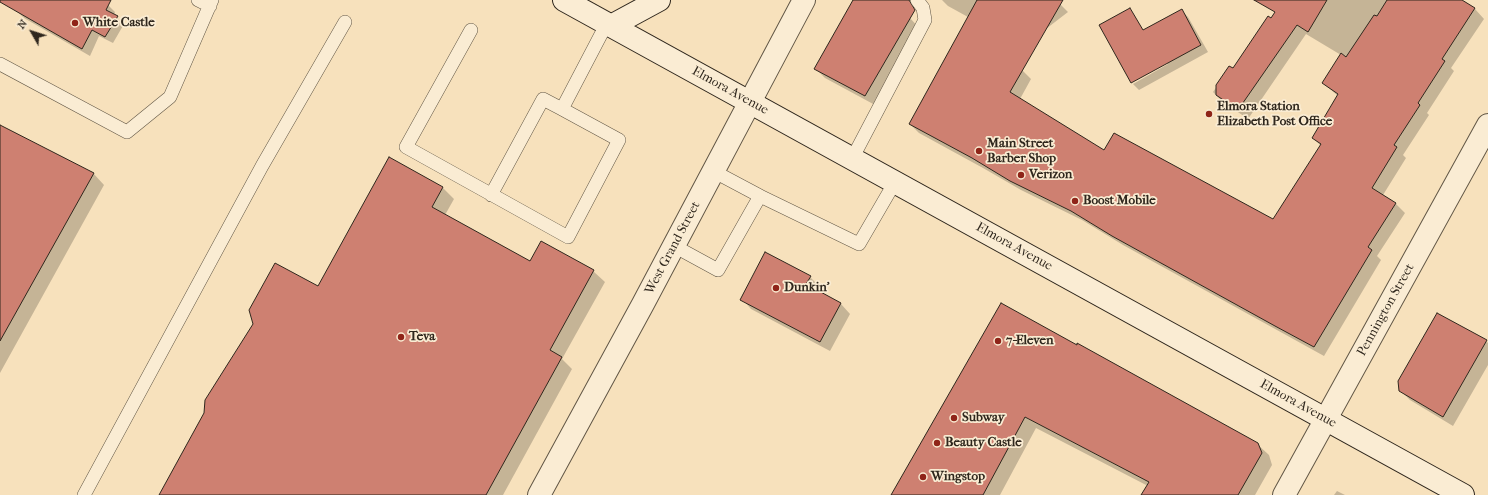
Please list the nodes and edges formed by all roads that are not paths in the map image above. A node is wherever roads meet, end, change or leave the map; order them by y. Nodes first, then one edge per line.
1 (564, 0) edge
2 (659, 0) edge
3 (804, 0) edge
4 (917, 0) edge
5 (207, 2) edge
6 (345, 22) dead end
7 (609, 25) junction
8 (471, 30) dead end
9 (0, 64) edge
10 (750, 102) junction
11 (562, 109) junction
12 (1488, 125) edge
13 (852, 159) junction
14 (713, 172) junction
15 (895, 182) junction
16 (491, 196) junction
17 (760, 196) junction
18 (674, 246) junction
19 (1326, 419) junction
20 (84, 495) edge
21 (539, 495) edge
22 (1284, 495) edge
23 (1463, 495) edge

1 - 7 main road, Elmora Avenue
2 - 7 main road
3 - 10 main road, West Grand Street
4 - 13 lane
5 - 9 lane
6 - 20 lane
7 - 10 main road, Elmora Avenue
7 - 11 lane
8 - 16 lane
10 - 13 main road, Elmora Avenue
10 - 14 main road, West Grand Street
11 - 16 lane
11 - 16 lane
12 - 19 main road, Pennington Street
13 - 15 main road, Elmora Avenue
14 - 17 lane
14 - 18 main road, West Grand Street
15 - 17 lane
15 - 19 main road, Elmora Avenue
17 - 18 lane
18 - 21 main road, West Grand Street
19 - 22 main road, Pennington Street
19 - 23 main road, Elmora Avenue

